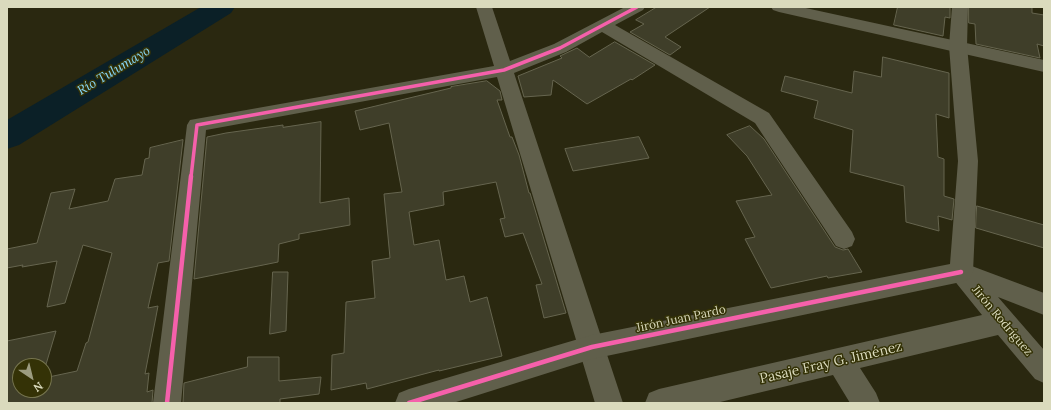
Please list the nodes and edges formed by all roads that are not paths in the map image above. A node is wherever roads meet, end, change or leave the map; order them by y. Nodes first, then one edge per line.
1 (484, 7) edge
2 (638, 7) edge
3 (778, 7) edge
4 (960, 7) edge
5 (602, 25) junction
6 (958, 46) junction
7 (1044, 66) edge
8 (504, 70) junction
9 (844, 240) dead end
10 (961, 272) junction
11 (1044, 304) edge
12 (1003, 322) junction
13 (592, 348) junction
14 (840, 361) junction
15 (1044, 370) edge
16 (167, 403) edge
17 (409, 403) edge
18 (610, 403) edge
19 (659, 403) edge
20 (866, 403) edge

1 - 8 street
2 - 5 street
3 - 6 street
4 - 6 street
5 - 8 street
5 - 9 street
6 - 7 street
6 - 10 street
8 - 13 street
8 - 16 street
10 - 11 street
10 - 12 street, Jirón Rodríguez
10 - 13 street, Jirón Juan Pardo
12 - 14 street, Pasaje Fray G. Jiménez
12 - 15 street, Jirón Rodríguez
13 - 17 street, Jirón Juan Pardo
13 - 18 street
14 - 19 street, Pasaje Fray G. Jiménez
14 - 20 street

